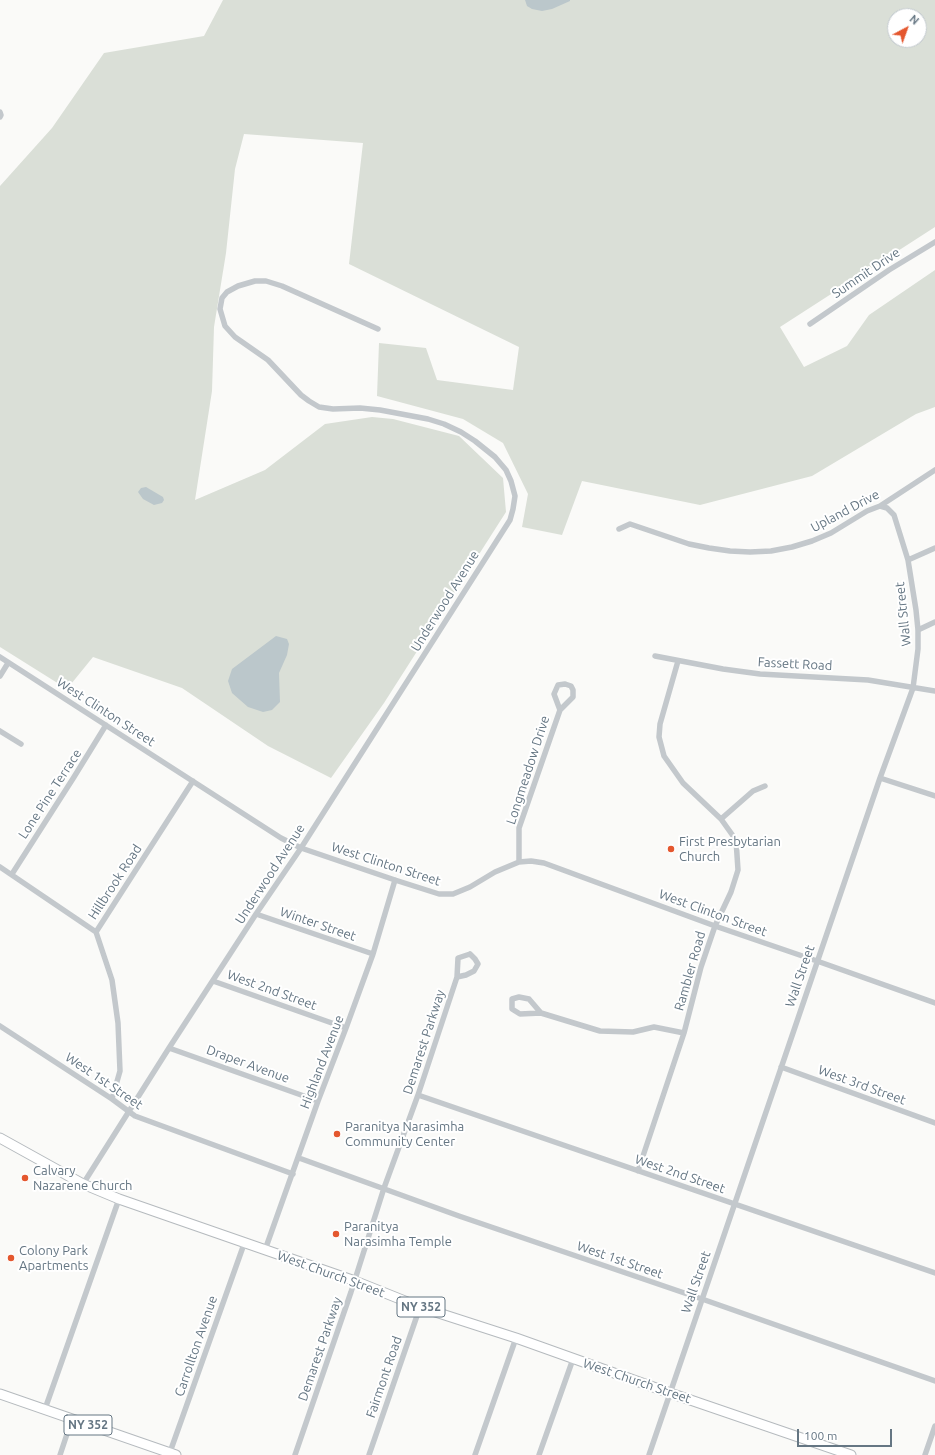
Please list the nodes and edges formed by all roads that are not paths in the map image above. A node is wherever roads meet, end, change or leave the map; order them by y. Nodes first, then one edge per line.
1 (0, 112) edge
2 (0, 117) edge
3 (935, 242) edge
4 (810, 324) dead end
5 (378, 330) dead end
6 (935, 470) edge
7 (880, 506) junction
8 (619, 528) dead end
9 (935, 548) edge
10 (908, 560) junction
11 (935, 622) edge
12 (918, 630) junction
13 (655, 656) dead end
14 (0, 657) edge
15 (678, 661) junction
16 (8, 663) junction
17 (0, 676) edge
18 (913, 688) junction
19 (935, 691) edge
20 (560, 710) junction
21 (106, 725) junction
22 (0, 731) edge
23 (21, 744) dead end
24 (880, 778) junction
25 (193, 781) junction
26 (765, 786) dead end
27 (935, 796) edge
28 (721, 819) junction
29 (301, 848) junction
30 (519, 862) junction
31 (0, 866) edge
32 (12, 874) junction
33 (395, 880) junction
34 (256, 914) junction
35 (715, 926) junction
36 (96, 932) junction
37 (373, 954) junction
38 (817, 961) junction
39 (457, 977) junction
40 (213, 981) junction
41 (935, 1003) edge
42 (541, 1013) junction
43 (0, 1026) edge
44 (346, 1028) junction
45 (684, 1033) junction
46 (169, 1048) junction
47 (781, 1067) junction
48 (418, 1095) junction
49 (112, 1099) junction
50 (318, 1101) junction
51 (129, 1112) junction
52 (935, 1123) edge
53 (0, 1138) edge
54 (299, 1158) junction
55 (638, 1171) junction
56 (293, 1174) junction
57 (83, 1184) junction
58 (384, 1188) junction
59 (119, 1199) junction
60 (735, 1205) junction
61 (244, 1244) junction
62 (265, 1250) junction
63 (935, 1272) edge
64 (355, 1282) junction
65 (702, 1299) junction
66 (420, 1307) junction
67 (516, 1338) junction
68 (573, 1359) junction
69 (935, 1381) edge
70 (670, 1393) junction
71 (0, 1394) edge
72 (45, 1409) junction
73 (72, 1419) junction
74 (935, 1426) edge
75 (172, 1454) edge
76 (60, 1455) edge
77 (295, 1455) edge
78 (369, 1455) edge
79 (475, 1455) edge
80 (539, 1455) edge
81 (649, 1455) edge
82 (851, 1455) edge
83 (925, 1455) edge

1 - 2 street
3 - 4 street, Summit Drive
5 - 29 street, Underwood Avenue
6 - 7 street, Upland Drive
7 - 8 street, Upland Drive
7 - 10 street, Wall Street
9 - 10 street
10 - 12 street, Wall Street
11 - 12 street
12 - 18 street, Wall Street
13 - 15 street, Fassett Road
14 - 16 street, West Clinton Street
15 - 18 street, Fassett Road
15 - 28 street, Rambler Road
16 - 17 street
16 - 21 street, West Clinton Street
18 - 19 street, Fassett Road
18 - 24 street, Wall Street
20 - 20 street, Longmeadow Drive
20 - 30 street, Longmeadow Drive
21 - 25 street, West Clinton Street
21 - 32 street, Lone Pine Terrace
22 - 23 street
24 - 27 street
24 - 38 street, Wall Street
25 - 29 street, West Clinton Street
25 - 36 street, Hillbrook Road
26 - 28 street
28 - 35 street, Rambler Road
29 - 33 street, West Clinton Street
29 - 34 street, Underwood Avenue
30 - 33 street, West Clinton Street
30 - 35 street, West Clinton Street
31 - 32 street
32 - 36 street
33 - 37 street, Highland Avenue
34 - 37 street, Winter Street
34 - 40 street, Underwood Avenue
35 - 38 street, West Clinton Street
35 - 45 street, Rambler Road
36 - 49 street, Hillbrook Road
37 - 44 street, Highland Avenue
38 - 41 street, West Clinton Street
38 - 47 street, Wall Street
39 - 39 street, Demarest Parkway
39 - 48 street, Demarest Parkway
40 - 44 street, West 2nd Street
40 - 46 street, Underwood Avenue
42 - 42 street
42 - 45 street
43 - 49 street, West 1st Street
44 - 50 street, Highland Avenue
45 - 55 street, Rambler Road
46 - 50 street, Draper Avenue
46 - 51 street, Underwood Avenue
47 - 52 street, West 3rd Street
47 - 60 street, Wall Street
48 - 55 street, West 2nd Street
48 - 58 street, Demarest Parkway
49 - 51 street, West 1st Street
50 - 54 street, Highland Avenue
51 - 56 street, West 1st Street
51 - 57 street, Underwood Avenue
53 - 57 main road, West Church Street / NY 352
54 - 56 street, Highland Avenue
54 - 58 street, West 1st Street
55 - 60 street, West 2nd Street
56 - 62 street, Highland Avenue
57 - 59 main road, West Church Street / NY 352
58 - 64 street, Demarest Parkway
58 - 65 street, West 1st Street
59 - 61 main road, West Church Street / NY 352
59 - 72 street
60 - 63 street, West 2nd Street
60 - 65 street, Wall Street
61 - 62 main road, West Church Street / NY 352
61 - 75 street, Carrollton Avenue
62 - 64 main road, West Church Street / NY 352
64 - 66 main road, West Church Street / NY 352
64 - 77 street, Demarest Parkway
65 - 69 street, West 1st Street
65 - 70 street, Wall Street
66 - 67 main road, West Church Street / NY 352
66 - 78 street, Fairmont Road
67 - 68 main road, West Church Street / NY 352
67 - 79 street
68 - 70 main road, West Church Street / NY 352
68 - 80 street
70 - 81 street, Wall Street
70 - 82 main road, West Church Street / NY 352
71 - 72 main road, NY 352
72 - 73 main road, NY 352
73 - 75 main road, NY 352
73 - 76 street
74 - 83 street

